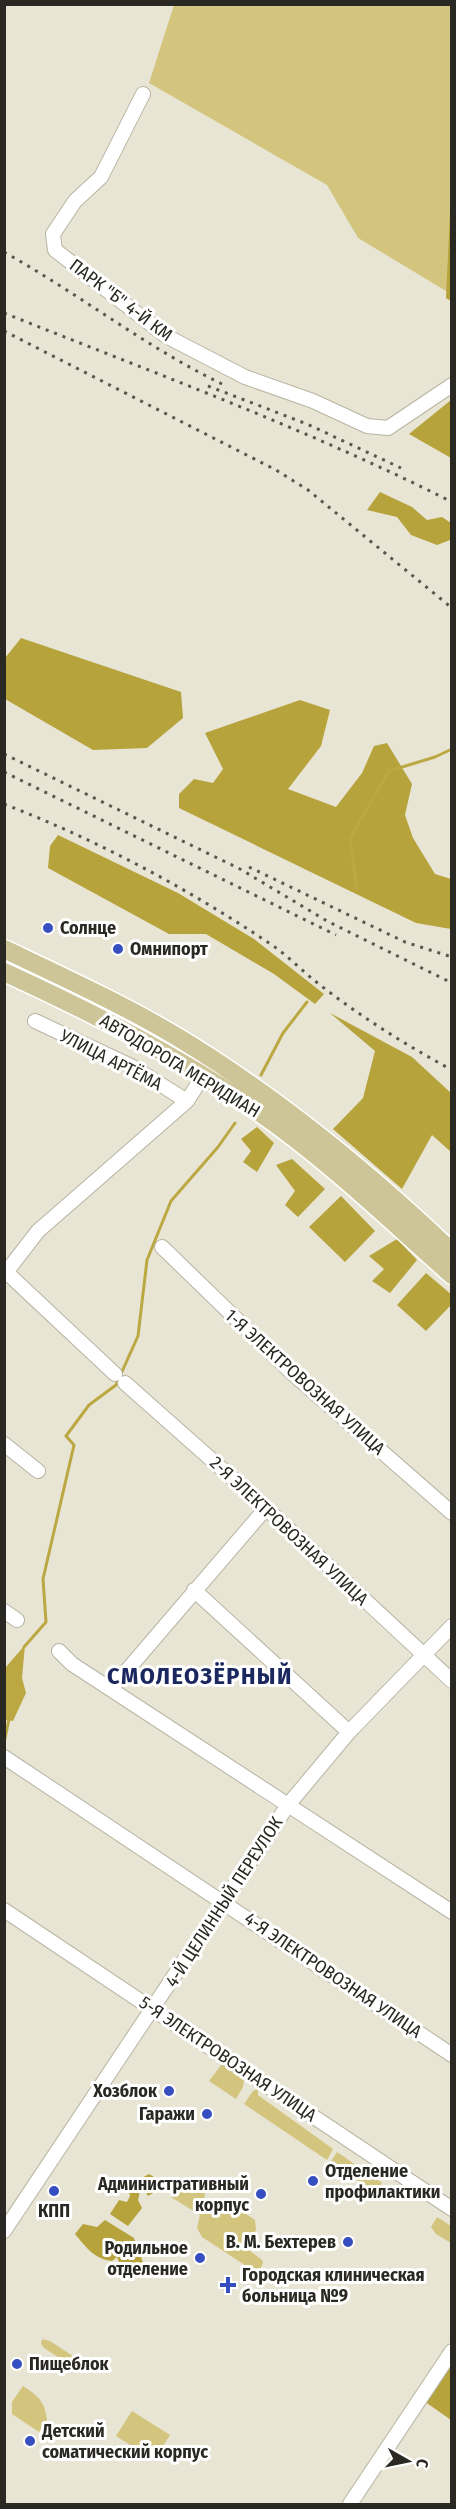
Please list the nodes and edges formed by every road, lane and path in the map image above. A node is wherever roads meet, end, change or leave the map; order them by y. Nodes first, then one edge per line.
1 (143, 94) dead end
2 (452, 385) edge
3 (4, 949) edge
4 (4, 972) edge
5 (35, 1021) dead end
6 (212, 1059) junction
7 (202, 1076) junction
8 (187, 1101) junction
9 (162, 1247) dead end
10 (452, 1252) edge
11 (5, 1272) edge
12 (452, 1275) edge
13 (4, 1444) edge
14 (38, 1471) dead end
15 (266, 1508) junction
16 (452, 1513) edge
17 (194, 1590) junction
18 (4, 1611) edge
19 (17, 1620) dead end
20 (452, 1626) edge
21 (59, 1651) dead end
22 (423, 1656) junction
23 (452, 1681) edge
24 (111, 1689) junction
25 (350, 1732) junction
26 (4, 1757) edge
27 (288, 1805) junction
28 (223, 1901) junction
29 (4, 1910) edge
30 (452, 1911) edge
31 (152, 2008) junction
32 (452, 2055) edge
33 (452, 2209) edge
34 (4, 2231) edge
35 (452, 2351) edge
36 (350, 2505) edge

1 - 2 street, ПАРК "Б" 4-Й КМ
3 - 6 main road, АВТОДОРОГА МЕРИДИАН
4 - 7 main road, АВТОДОРОГА МЕРИДИАН
5 - 8 street, УЛИЦА АРТЁМА
6 - 7 main road
6 - 10 main road, АВТОДОРОГА МЕРИДИАН
7 - 8 street
7 - 12 main road, АВТОДОРОГА МЕРИДИАН
8 - 11 street
9 - 16 street, 1-Я ЭЛЕКТРОВОЗНАЯ УЛИЦА
11 - 15 street, 2-Я ЭЛЕКТРОВОЗНАЯ УЛИЦА
13 - 14 street
15 - 17 street
15 - 22 street, 2-Я ЭЛЕКТРОВОЗНАЯ УЛИЦА
17 - 24 street
17 - 25 street
18 - 19 street
20 - 22 street, 4-Й ЦЕЛИННЫЙ ПЕРЕУЛОК
21 - 24 street
22 - 23 street, 2-Я ЭЛЕКТРОВОЗНАЯ УЛИЦА
22 - 25 street, 4-Й ЦЕЛИННЫЙ ПЕРЕУЛОК
24 - 27 street
25 - 27 street, 4-Й ЦЕЛИННЫЙ ПЕРЕУЛОК
26 - 28 street, 4-Я ЭЛЕКТРОВОЗНАЯ УЛИЦА
27 - 28 street, 4-Й ЦЕЛИННЫЙ ПЕРЕУЛОК
27 - 30 street
28 - 31 street, 4-Й ЦЕЛИННЫЙ ПЕРЕУЛОК
28 - 32 street, 4-Я ЭЛЕКТРОВОЗНАЯ УЛИЦА
29 - 31 street, 5-Я ЭЛЕКТРОВОЗНАЯ УЛИЦА
31 - 33 street, 5-Я ЭЛЕКТРОВОЗНАЯ УЛИЦА
31 - 34 street, 4-Й ЦЕЛИННЫЙ ПЕРЕУЛОК
35 - 36 street

